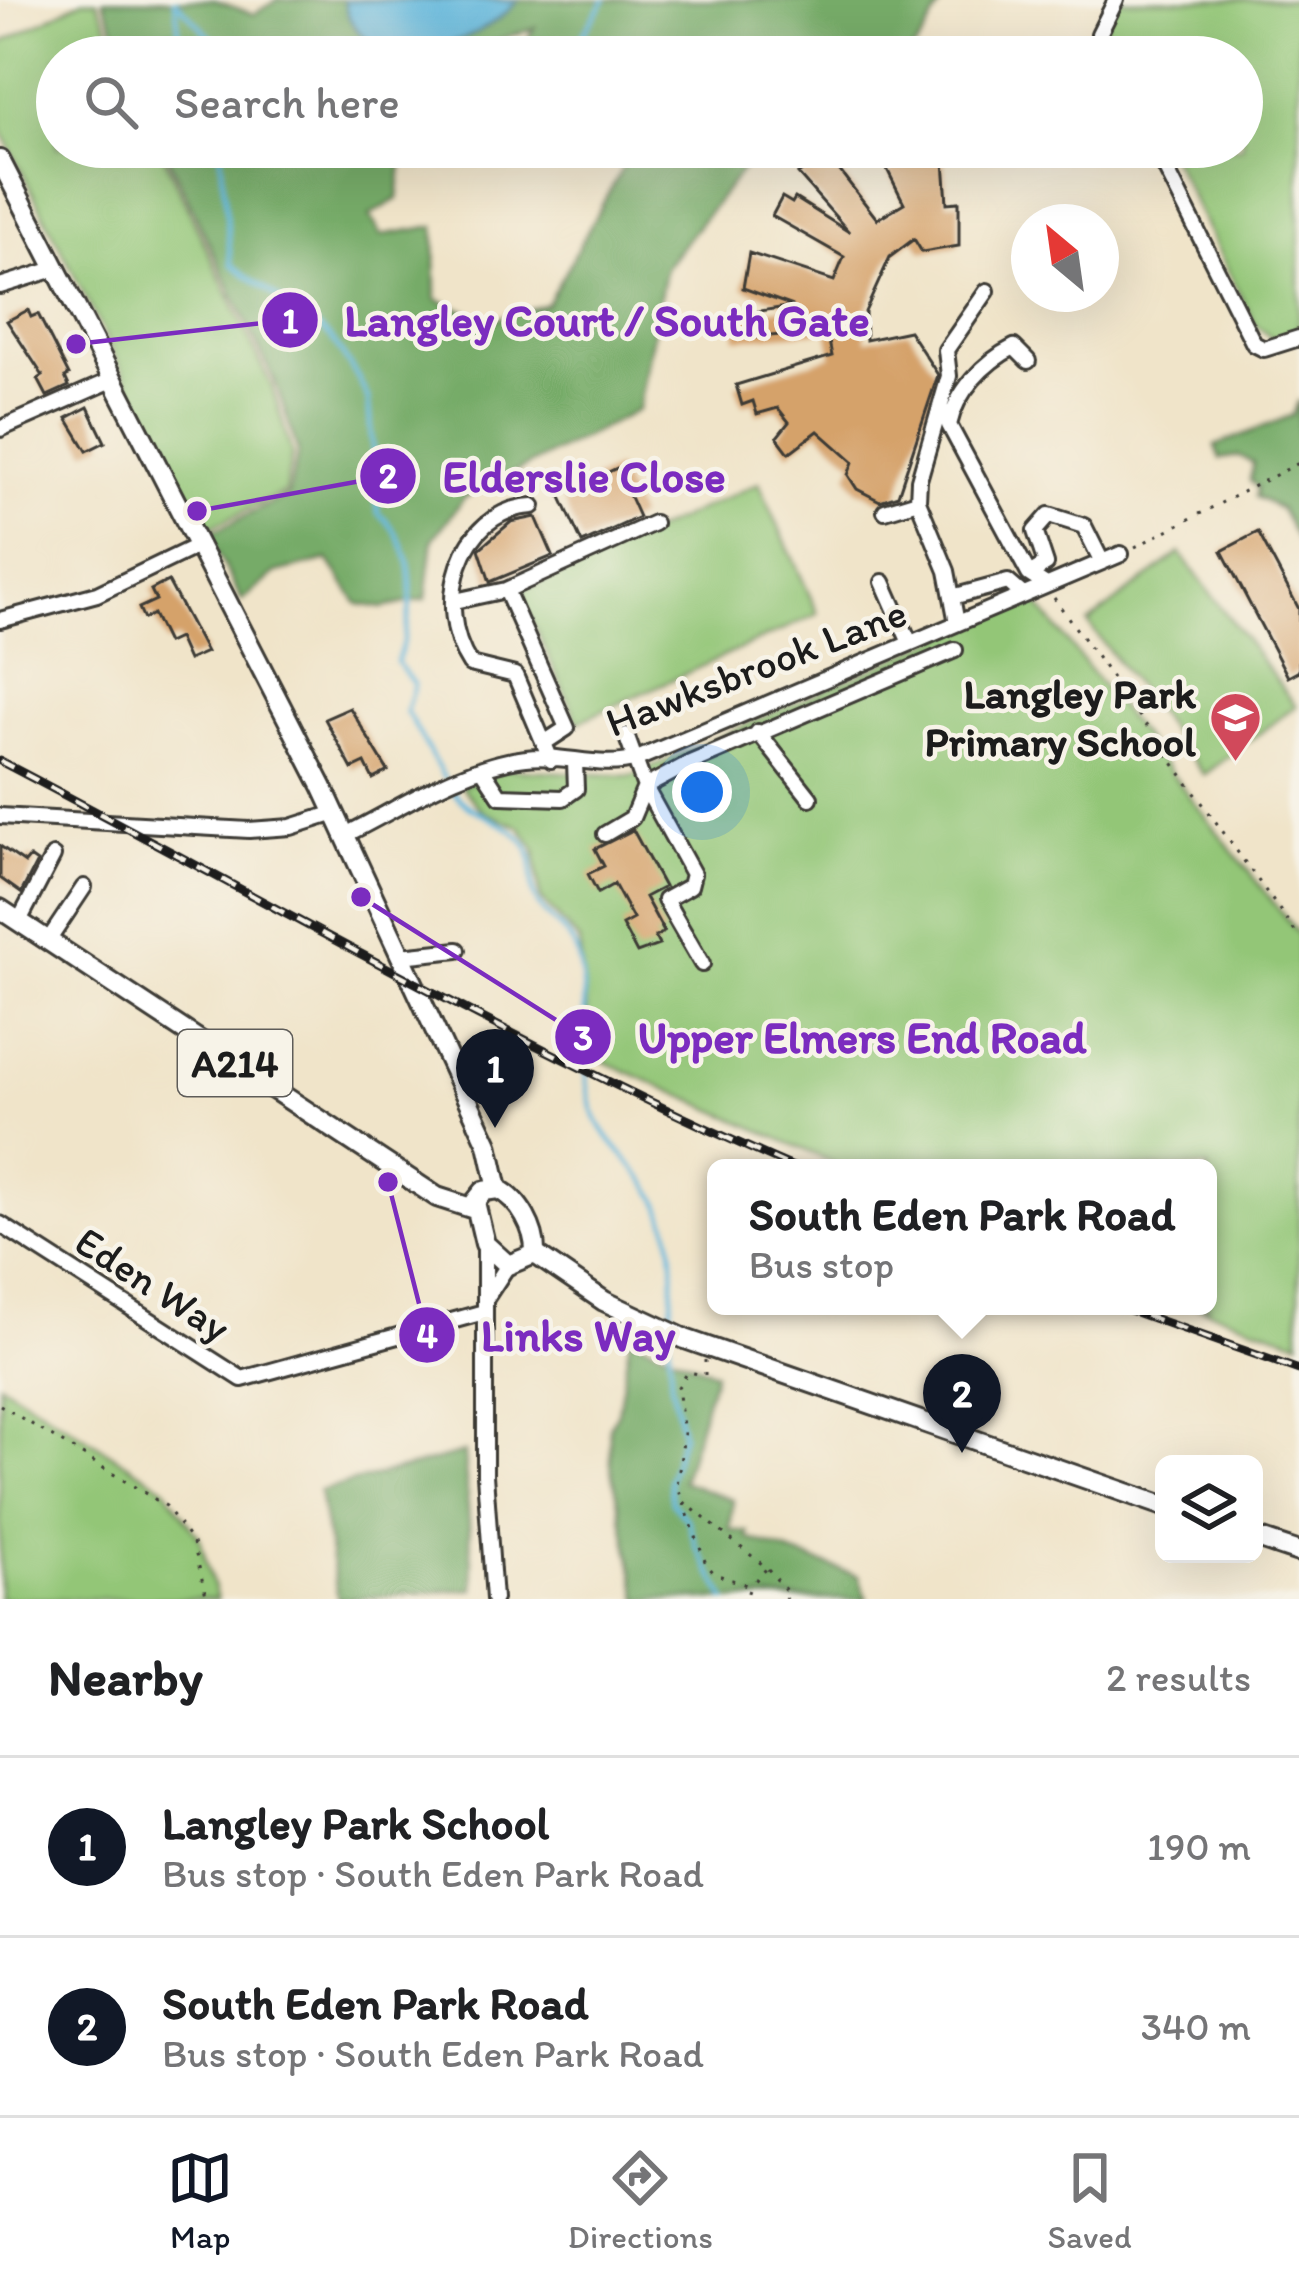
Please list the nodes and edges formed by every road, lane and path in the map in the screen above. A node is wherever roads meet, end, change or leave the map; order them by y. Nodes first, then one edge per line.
1 (1116, 0) edge
2 (1100, 36) edge
3 (0, 160) edge
4 (1166, 168) edge
5 (56, 269) junction
6 (0, 286) edge
7 (987, 291) dead end
8 (1299, 338) edge
9 (1028, 362) dead end
10 (112, 380) junction
11 (0, 428) edge
12 (1299, 463) edge
13 (918, 501) junction
14 (533, 506) dead end
15 (885, 512) dead end
16 (654, 523) dead end
17 (197, 546) junction
18 (1121, 554) joint
19 (1102, 562) junction
20 (1029, 574) junction
21 (883, 582) dead end
22 (1046, 585) junction
23 (506, 590) junction
24 (1023, 595) junction
25 (952, 597) junction
26 (455, 601) junction
27 (0, 620) edge
28 (956, 623) junction
29 (910, 643) junction
30 (955, 650) dead end
31 (758, 732) junction
32 (626, 735) dead end
33 (544, 743) junction
34 (637, 759) junction
35 (551, 760) junction
36 (575, 762) junction
37 (483, 770) junction
38 (645, 787) junction
39 (810, 798) dead end
40 (334, 813) junction
41 (0, 816) edge
42 (605, 834) dead end
43 (345, 835) junction
44 (53, 856) dead end
45 (84, 887) dead end
46 (0, 909) edge
47 (19, 921) junction
48 (1299, 937) edge
49 (48, 941) junction
50 (458, 950) dead end
51 (401, 956) junction
52 (702, 964) dead end
53 (498, 1189) junction
54 (474, 1209) junction
55 (0, 1224) edge
56 (485, 1244) junction
57 (535, 1254) junction
58 (508, 1264) junction
59 (484, 1306) junction
60 (705, 1346) junction
61 (0, 1405) edge
62 (682, 1500) junction
63 (1155, 1504) edge
64 (1263, 1540) edge
65 (1299, 1552) edge
66 (766, 1568) junction
67 (750, 1586) junction
68 (786, 1596) edge
69 (207, 1599) edge
70 (494, 1599) edge
71 (746, 1599) edge
72 (795, 1599) edge

1 - 2 street
3 - 5 main road
4 - 8 street
5 - 6 street
5 - 10 main road
7 - 13 street
9 - 20 street
10 - 11 street
10 - 17 main road
12 - 18 path
13 - 15 street
13 - 25 street
14 - 26 street
16 - 23 street
17 - 27 street
17 - 40 main road
18 - 19 street, Hawksbrook Lane
19 - 20 street
19 - 22 street, Hawksbrook Lane
20 - 22 street
21 - 29 street
22 - 24 street, Hawksbrook Lane
22 - 48 path
23 - 26 street
23 - 33 street
24 - 25 street
24 - 28 street, Hawksbrook Lane
25 - 28 street
26 - 33 street
28 - 29 street, Hawksbrook Lane
29 - 34 street, Hawksbrook Lane
30 - 31 street
31 - 38 street
31 - 39 street
32 - 34 street
33 - 35 street
34 - 36 street, Hawksbrook Lane
34 - 38 street
35 - 36 street, Hawksbrook Lane
35 - 37 street, Hawksbrook Lane
36 - 37 street
37 - 43 street, Hawksbrook Lane
38 - 42 street
38 - 52 street
40 - 41 street
40 - 43 main road
43 - 51 main road
44 - 47 street
45 - 49 street
46 - 47 main road, A214
47 - 49 main road, A214
49 - 54 main road, A214
50 - 51 street
51 - 53 main road
53 - 54 main road
53 - 57 main road
54 - 56 main road
55 - 59 street, Eden Way
56 - 58 main road
56 - 59 street
57 - 58 main road
57 - 60 main road
58 - 59 street
59 - 70 street
60 - 62 path
60 - 63 main road
61 - 69 path
62 - 66 path
62 - 67 path
64 - 65 main road
66 - 67 path
66 - 68 path
67 - 71 path
68 - 72 path

